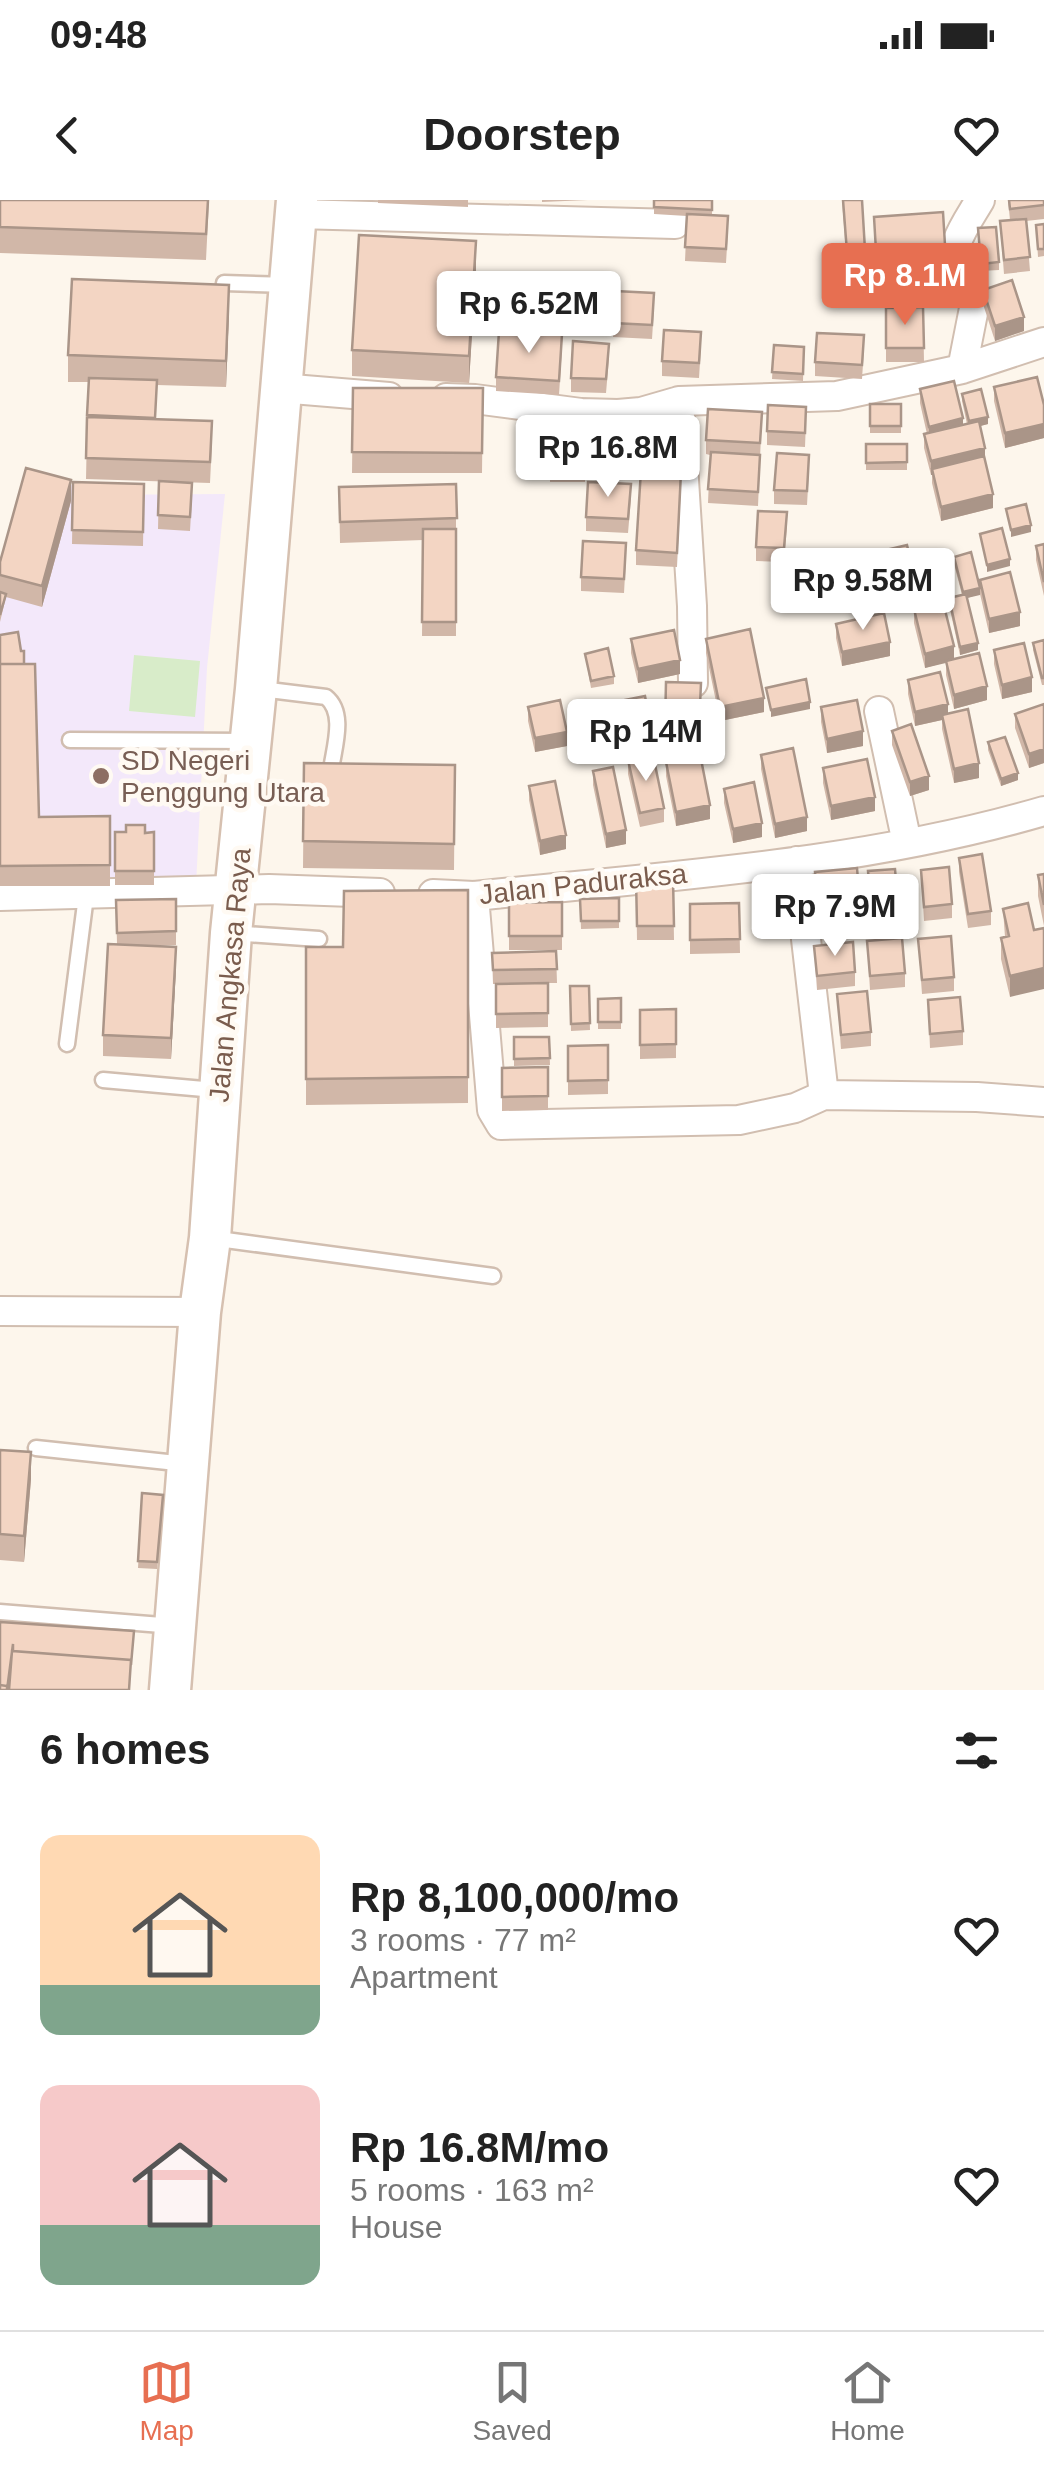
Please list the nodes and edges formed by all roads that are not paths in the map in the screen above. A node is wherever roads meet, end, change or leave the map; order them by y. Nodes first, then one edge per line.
1 (980, 200) edge
2 (296, 207) edge
3 (675, 224) dead end
4 (224, 283) edge
5 (290, 285) junction
6 (1044, 342) edge
7 (962, 370) junction
8 (280, 388) junction
9 (679, 401) junction
10 (693, 683) edge
11 (256, 689) junction
12 (879, 711) dead end
13 (70, 740) dead end
14 (250, 741) junction
15 (331, 770) edge
16 (1044, 812) edge
17 (907, 843) junction
18 (797, 861) junction
19 (236, 890) junction
20 (0, 896) edge
21 (86, 896) junction
22 (474, 896) junction
23 (231, 934) junction
24 (320, 939) dead end
25 (67, 1044) dead end
26 (103, 1080) dead end
27 (220, 1091) junction
28 (824, 1095) junction
29 (1044, 1102) edge
30 (210, 1238) junction
31 (493, 1276) dead end
32 (0, 1311) edge
33 (200, 1312) junction
34 (36, 1448) dead end
35 (187, 1464) junction
36 (0, 1612) edge
37 (175, 1626) junction
38 (170, 1690) edge

1 - 7 street
2 - 3 street
2 - 5 street, Jalan Angkasa Raya
4 - 5 lane
5 - 8 street, Jalan Angkasa Raya
6 - 7 street
7 - 9 street
8 - 9 street
8 - 11 street, Jalan Angkasa Raya
9 - 10 street
11 - 14 street, Jalan Angkasa Raya
11 - 15 lane
12 - 17 street
13 - 14 lane
14 - 19 street, Jalan Angkasa Raya
16 - 17 street, Jalan Paduraksa
17 - 18 street, Jalan Paduraksa
18 - 22 street, Jalan Paduraksa
18 - 28 street
19 - 21 street, Jalan Paduraksa
19 - 22 street, Jalan Paduraksa
19 - 23 street, Jalan Angkasa Raya
20 - 21 street, Jalan Paduraksa
21 - 25 lane
22 - 28 street
23 - 24 lane
23 - 27 street, Jalan Angkasa Raya
26 - 27 lane
27 - 30 street, Jalan Angkasa Raya
28 - 29 street
30 - 31 lane
30 - 33 street, Jalan Angkasa Raya
32 - 33 street
33 - 35 street, Jalan Angkasa Raya
34 - 35 lane
35 - 37 street, Jalan Angkasa Raya
36 - 37 lane
37 - 38 street, Jalan Angkasa Raya

